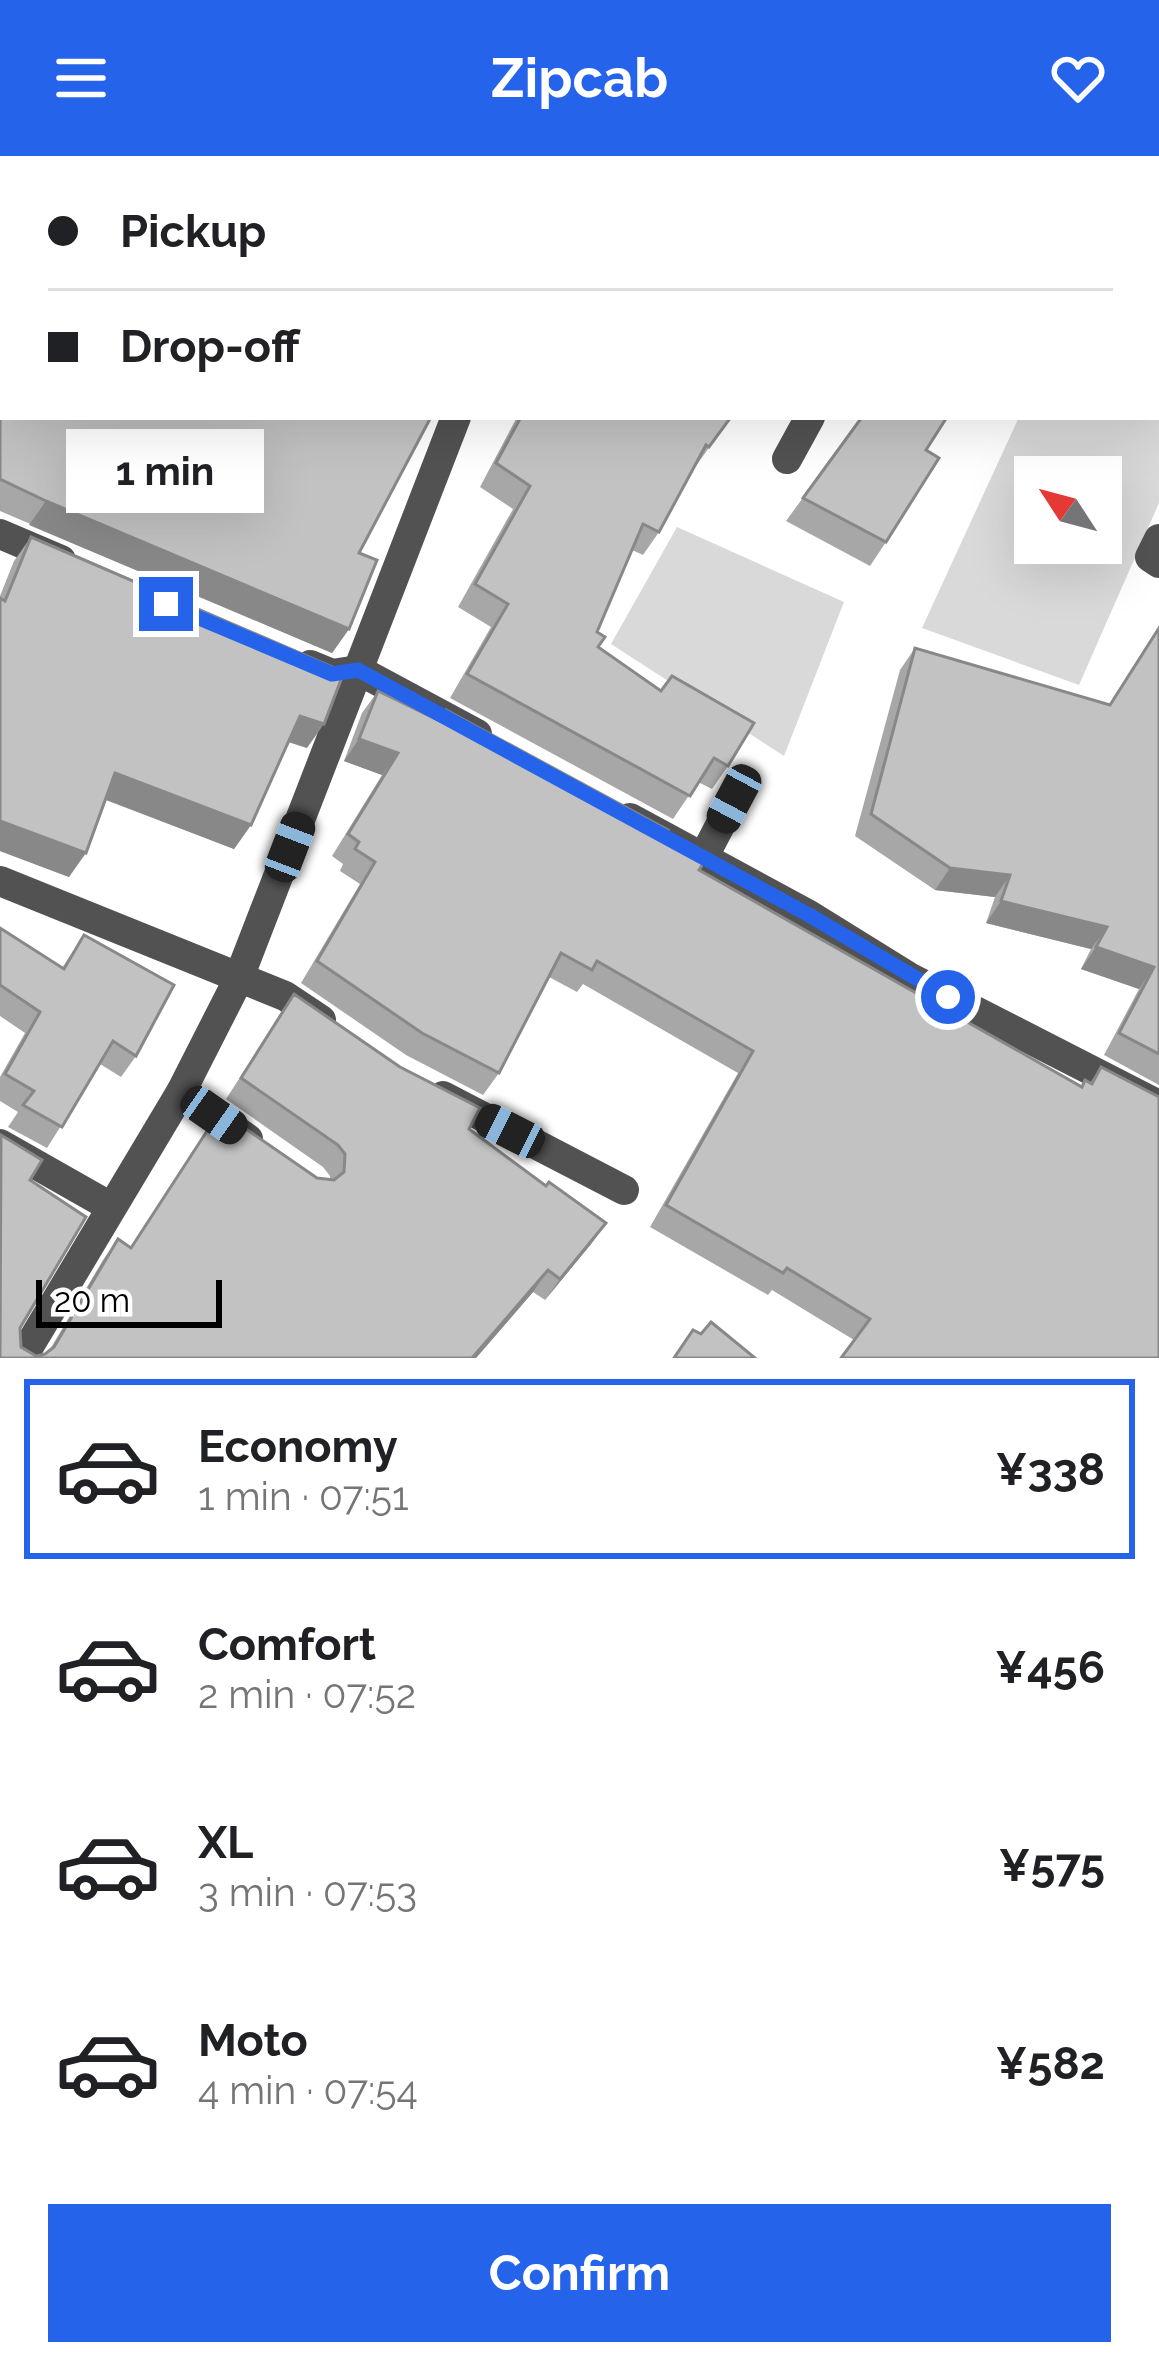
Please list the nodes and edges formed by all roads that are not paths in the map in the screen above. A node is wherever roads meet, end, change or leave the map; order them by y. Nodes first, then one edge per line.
1 (455, 420) edge
2 (808, 420) edge
3 (788, 459) dead end
4 (0, 534) edge
5 (1159, 539) edge
6 (1159, 562) edge
7 (83, 569) edge
8 (290, 657) edge
9 (358, 670) junction
10 (500, 747) edge
11 (734, 799) dead end
12 (602, 802) edge
13 (703, 857) junction
14 (0, 881) edge
15 (238, 980) junction
16 (340, 1034) edge
17 (417, 1082) edge
18 (181, 1092) junction
19 (1159, 1105) edge
20 (0, 1144) edge
21 (275, 1157) edge
22 (624, 1190) dead end
23 (110, 1207) junction
24 (22, 1358) edge

1 - 9 street
2 - 3 street
4 - 7 street
5 - 6 street
8 - 9 street
9 - 10 street
9 - 15 street
11 - 13 street
12 - 13 street
13 - 19 street
14 - 15 street
15 - 16 street
15 - 18 street
17 - 22 street
18 - 21 street
18 - 23 street
20 - 23 street
23 - 24 street

